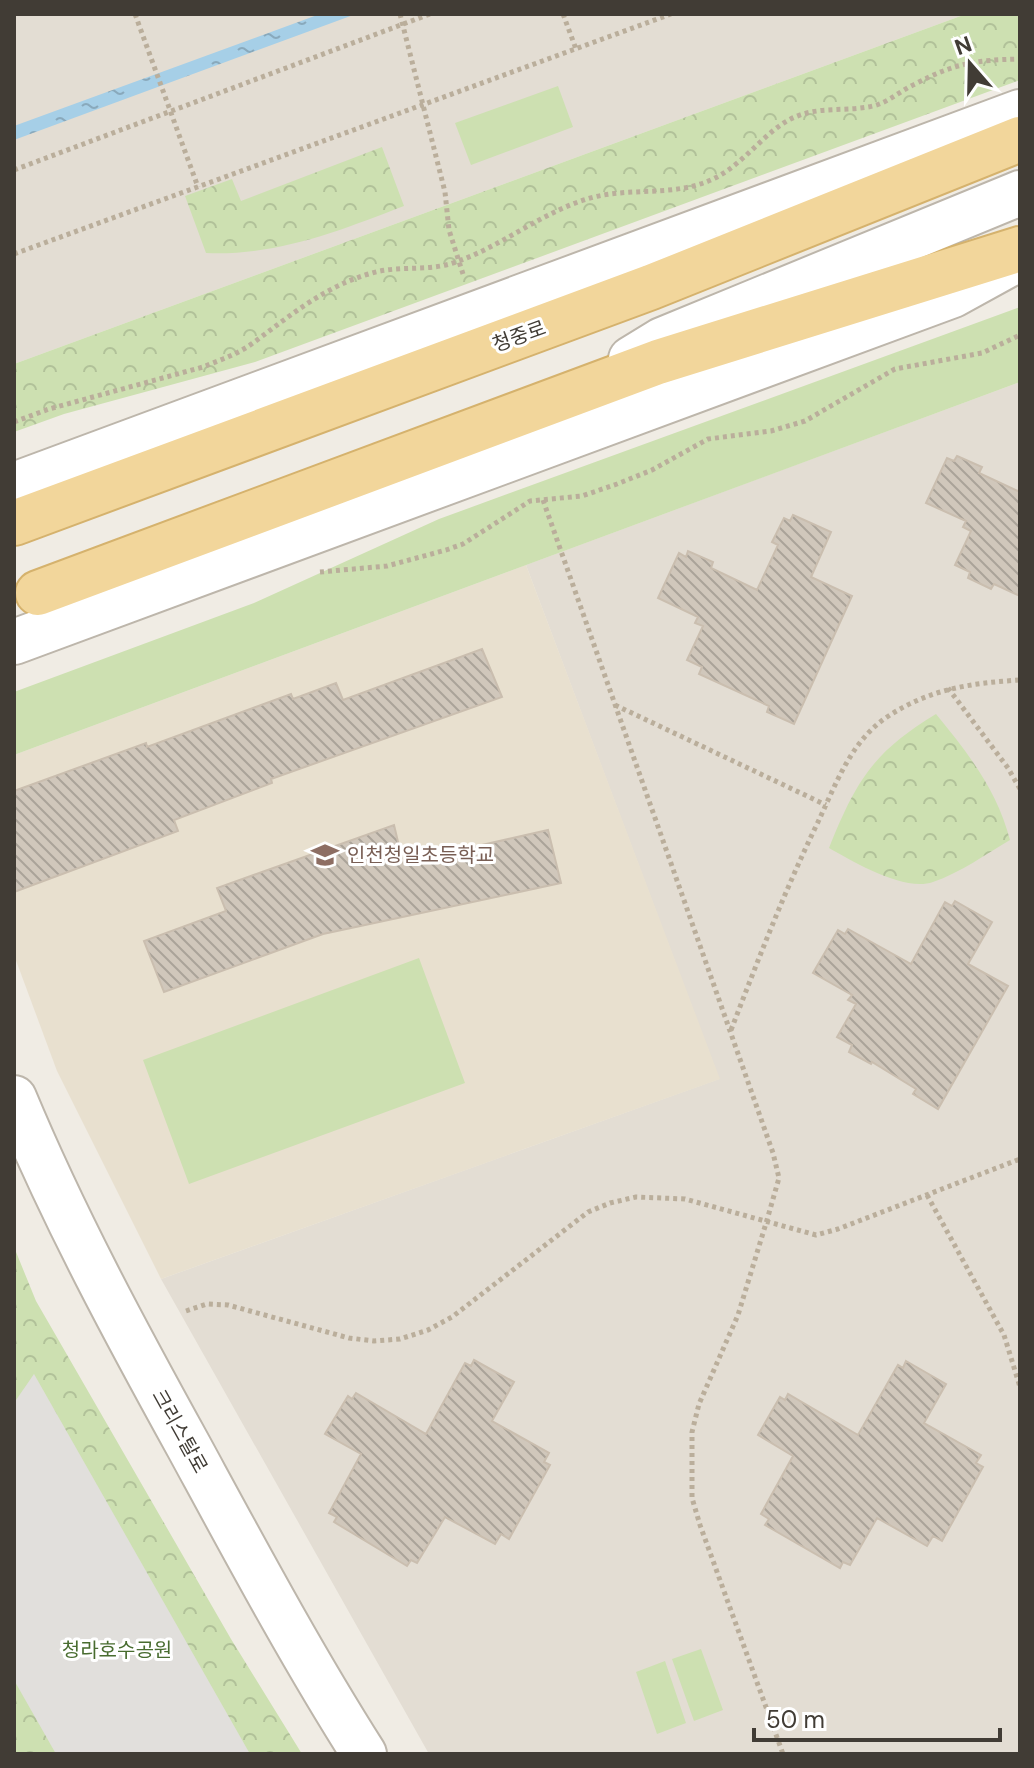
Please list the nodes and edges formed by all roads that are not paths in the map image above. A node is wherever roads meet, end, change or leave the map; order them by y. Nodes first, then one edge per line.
1 (1020, 112) edge
2 (1020, 139) edge
3 (1020, 193) edge
4 (968, 213) junction
5 (1020, 249) edge
6 (1020, 258) edge
7 (583, 313) junction
8 (574, 393) junction
9 (14, 485) edge
10 (14, 523) edge
11 (38, 593) dead end
12 (14, 642) edge
13 (14, 1098) edge
14 (364, 1754) edge

1 - 9 street
2 - 7 main road, 청중로
3 - 4 street
4 - 7 street
4 - 8 street
5 - 8 main road
6 - 12 street
7 - 10 main road, 청중로
8 - 11 main road
13 - 14 street, 크리스탈로

